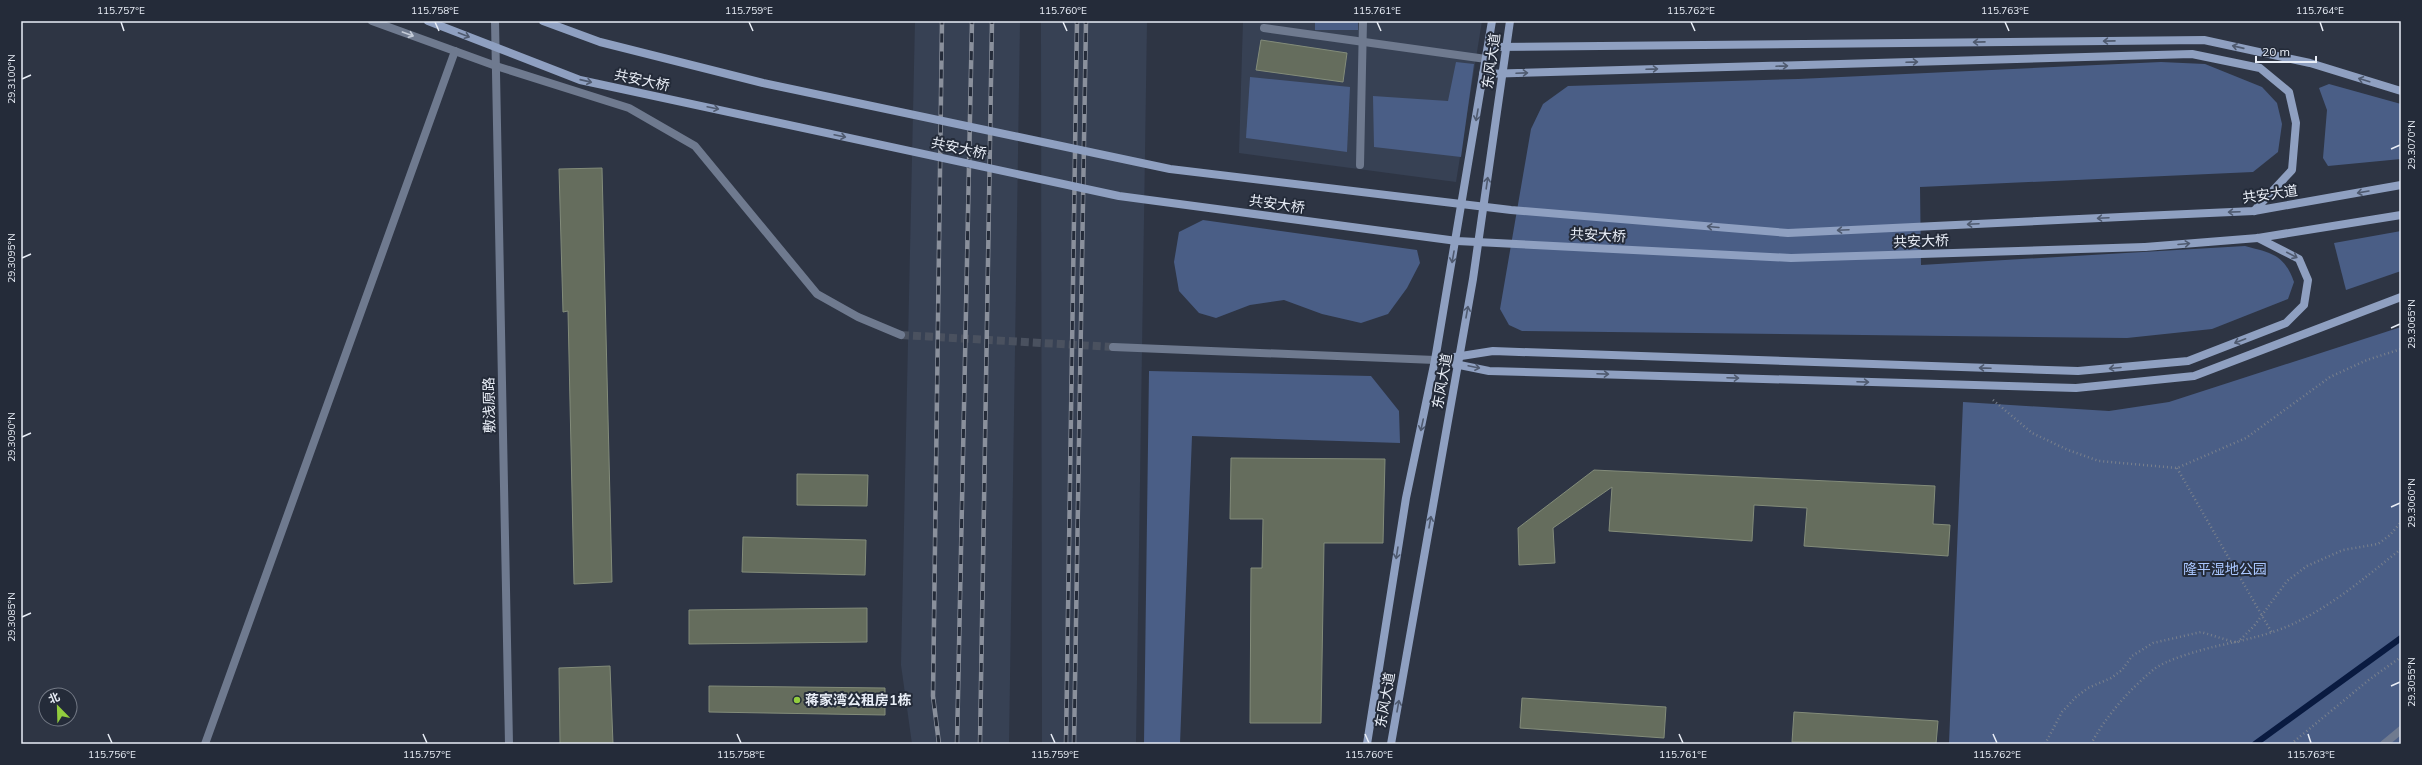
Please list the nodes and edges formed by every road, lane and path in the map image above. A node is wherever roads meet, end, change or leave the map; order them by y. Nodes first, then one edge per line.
1 (372, 21) edge
2 (428, 21) edge
3 (495, 21) edge
4 (543, 21) edge
5 (1363, 21) edge
6 (1492, 21) edge
7 (1510, 21) edge
8 (1264, 28) dead end
9 (1363, 42) junction
10 (1488, 47) junction
11 (1506, 47) junction
12 (455, 51) junction
13 (1486, 59) junction
14 (496, 66) junction
15 (1503, 73) junction
16 (1483, 74) junction
17 (2401, 91) edge
18 (1360, 166) dead end
19 (2401, 185) edge
20 (2254, 211) junction
21 (2401, 215) edge
22 (2142, 216) joint
23 (2258, 238) junction
24 (2401, 297) edge
25 (901, 335) tunnel mouth
26 (1113, 347) tunnel mouth
27 (2401, 349) edge
28 (1435, 360) junction
29 (1459, 360) junction
30 (1976, 385) junction
31 (2177, 468) junction
32 (2401, 522) edge
33 (2401, 549) edge
34 (2262, 615) junction
35 (2272, 632) junction
36 (2237, 643) junction
37 (2401, 657) edge
38 (2401, 730) edge
39 (205, 744) edge
40 (509, 744) edge
41 (1367, 744) edge
42 (1391, 744) edge
43 (2044, 744) edge
44 (2091, 744) edge
45 (2291, 744) edge
46 (2384, 744) edge

1 -> 12 street
2 -> 23 main road, 共安大桥, bridge
3 - 14 street, 敷浅原路
22 -> 4 main road, 共安大桥, bridge
5 - 9 street
6 - 10 main road, 东风大道
7 - 11 main road, 东风大道
8 - 9 street
9 - 13 street
9 - 18 street
10 - 11 main road
10 - 13 main road, 东风大道
11 - 15 main road, 东风大道
17 -> 11 main road
12 - 14 street
12 - 39 street
13 - 16 main road, 东风大道
14 - 25 street
14 - 40 street, 敷浅原路
15 - 16 main road
15 -> 20 main road
29 -> 15 main road, 东风大道
16 -> 28 main road, 东风大道
19 -> 20 main road, 共安大道
20 -> 22 main road, 共安大道
21 - 23 main road, 共安大桥
23 -> 29 main road
24 - 30 main road
26 - 28 street
27 - 31 path
28 - 29 main road
28 -> 41 main road, 东风大道
29 -> 30 main road
42 -> 29 main road, 东风大道
30 - 31 path
31 - 34 path
32 - 34 path
33 - 35 path
34 - 35 path
34 - 36 path
35 - 36 path
36 - 43 path
36 - 44 path
37 - 45 path
38 - 46 street

